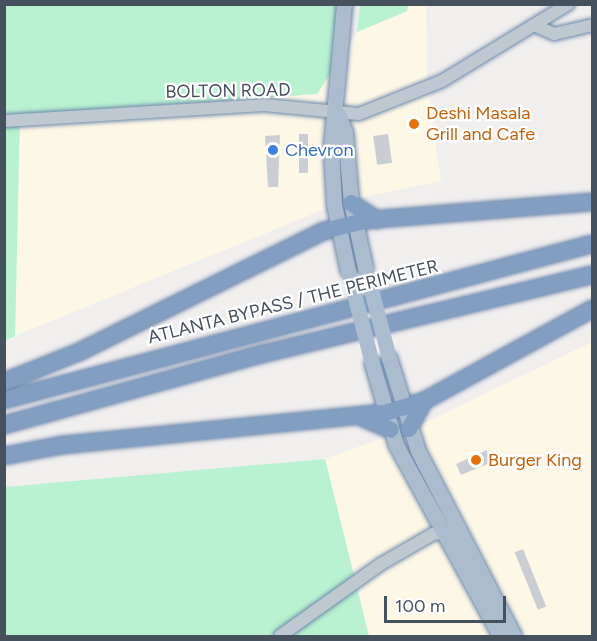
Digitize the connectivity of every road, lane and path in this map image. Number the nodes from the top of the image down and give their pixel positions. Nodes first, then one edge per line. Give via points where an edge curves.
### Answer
1 (344, 4) edge
2 (568, 4) edge
3 (592, 24) edge
4 (536, 26) junction
5 (338, 114) junction
6 (4, 121) edge
7 (592, 202) edge
8 (351, 203) junction
9 (377, 220) junction
10 (354, 223) junction
11 (338, 227) junction
12 (592, 244) edge
13 (592, 274) edge
14 (592, 309) edge
15 (4, 382) edge
16 (4, 400) edge
17 (424, 401) junction
18 (402, 409) junction
19 (385, 413) junction
20 (359, 417) junction
21 (4, 425) edge
22 (409, 429) junction
23 (391, 430) junction
24 (4, 456) edge
25 (461, 530) junction
26 (445, 531) junction
27 (280, 636) edge
28 (500, 636) edge
29 (514, 636) edge

1 - 5 main road
2 - 4 street, BOLTON ROAD
3 - 4 street via 554,34
4 - 5 street, BOLTON ROAD via 442,81 359,114
5 - 6 street, BOLTON ROAD via 264,105
5 - 8 main road via 345,132
5 - 11 main road via 331,148
7 - 9 highway
8 - 9 highway
8 - 10 main road
9 - 10 highway
10 - 11 highway
10 - 18 main road, bridge
11 - 15 highway via 304,239 79,352
11 - 19 main road, bridge
12 - 16 highway, ATLANTA BYPASS / THE PERIMETER
13 - 21 highway via 262,354
14 - 17 highway
17 - 18 highway
17 - 22 highway
18 - 19 highway
18 - 22 main road
19 - 20 highway
19 - 23 main road
20 - 23 highway
20 - 24 highway via 63,445
22 - 25 main road
23 - 26 main road
25 - 26 street
25 - 29 main road
26 - 27 street via 381,564
26 - 28 main road

